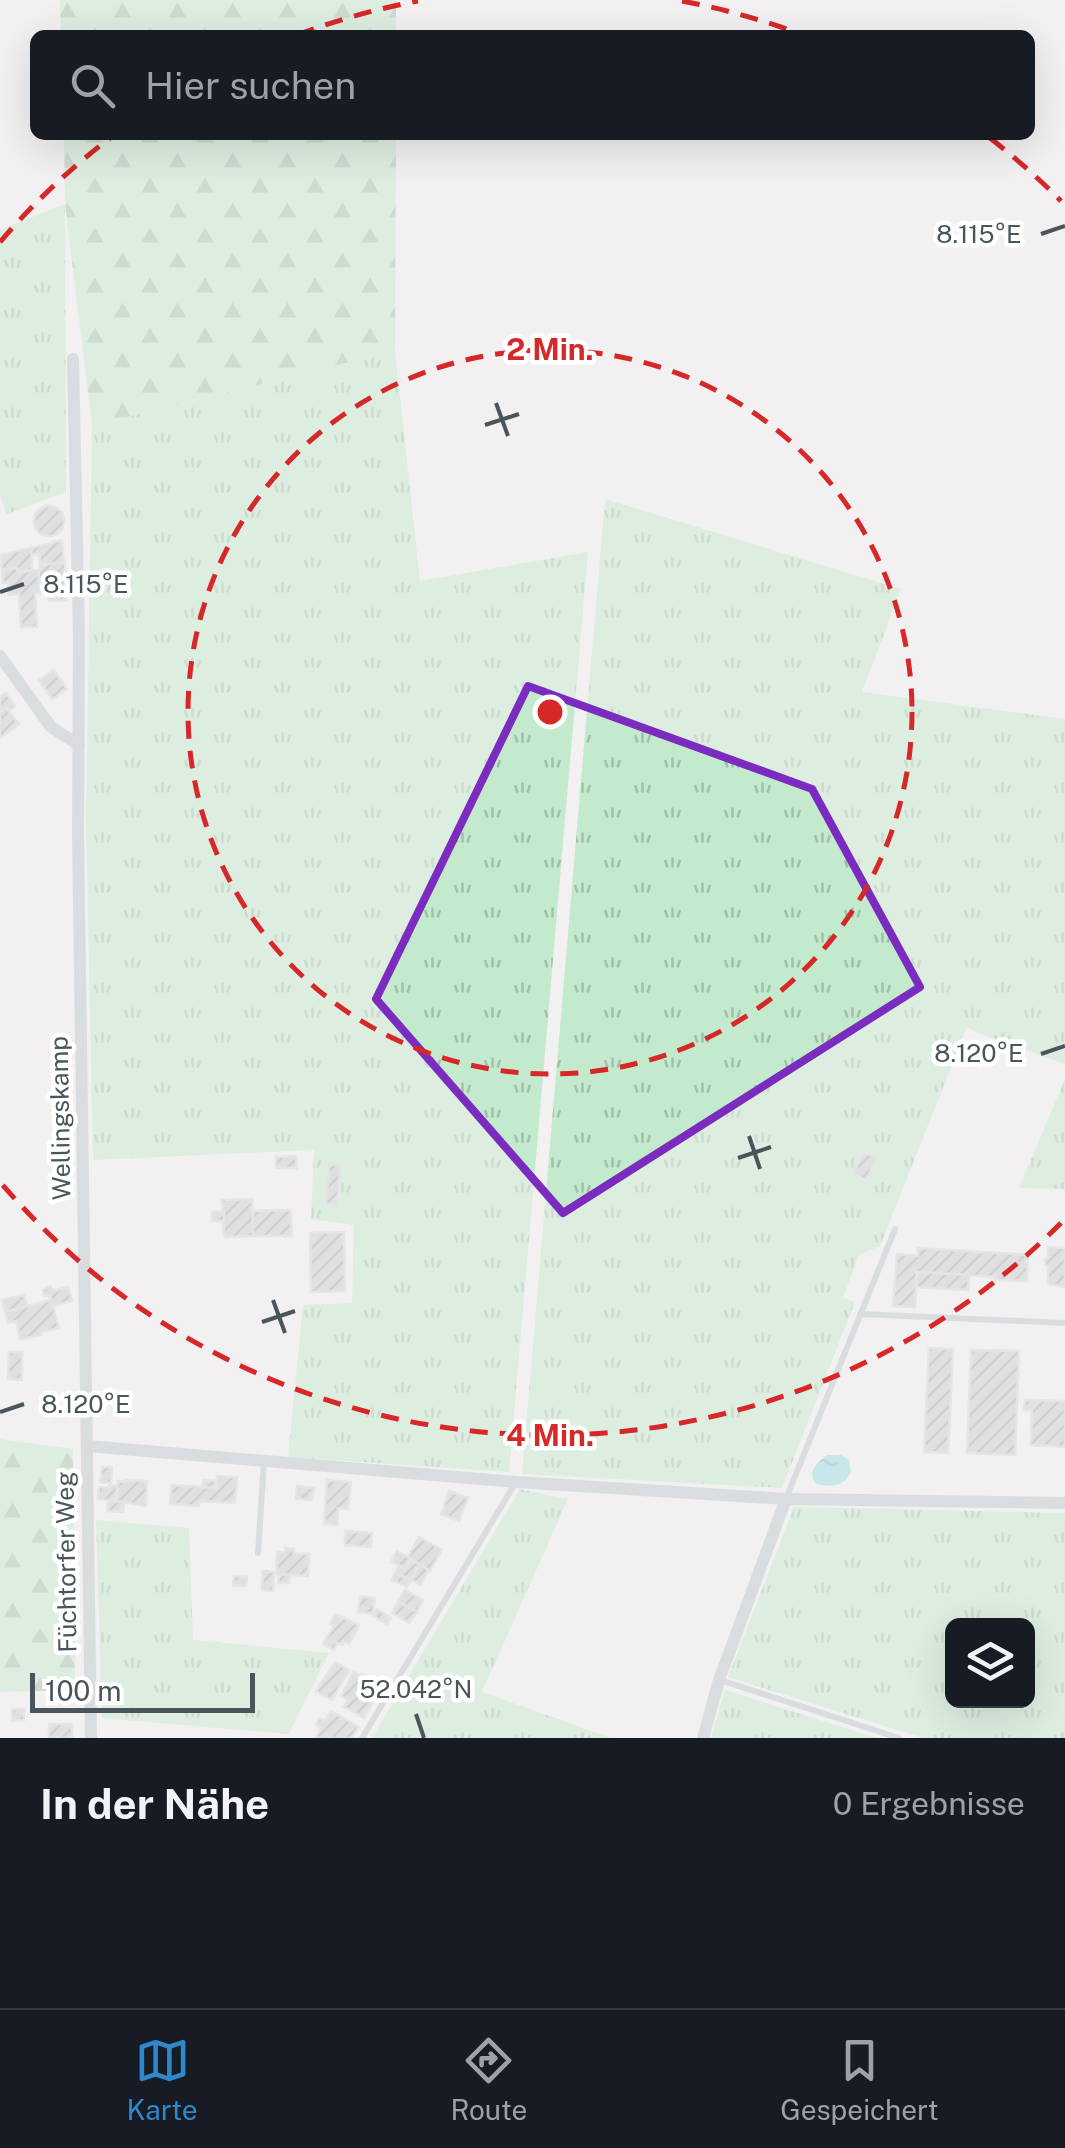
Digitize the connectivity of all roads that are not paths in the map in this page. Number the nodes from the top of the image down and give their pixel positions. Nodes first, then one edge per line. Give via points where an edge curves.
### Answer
1 (73, 359) dead end
2 (0, 656) edge
3 (79, 745) junction
4 (895, 1229) dead end
5 (860, 1314) junction
6 (1065, 1324) edge
7 (87, 1446) junction
8 (264, 1461) junction
9 (516, 1482) junction
10 (786, 1499) junction
11 (1065, 1503) edge
12 (258, 1552) dead end
13 (719, 1680) junction
14 (91, 1738) edge
15 (362, 1738) edge
16 (702, 1738) edge
17 (899, 1738) edge

1 - 3 street, Wellingskamp
2 - 3 street via 51,727
3 - 7 street, Wellingskamp
4 - 5 lane
5 - 6 lane
5 - 10 lane
7 - 8 street
7 - 14 street, Füchtorfer Weg
8 - 9 street
8 - 12 lane
9 - 10 street
9 - 15 lane
10 - 11 street
10 - 13 street
13 - 16 street
13 - 17 lane

